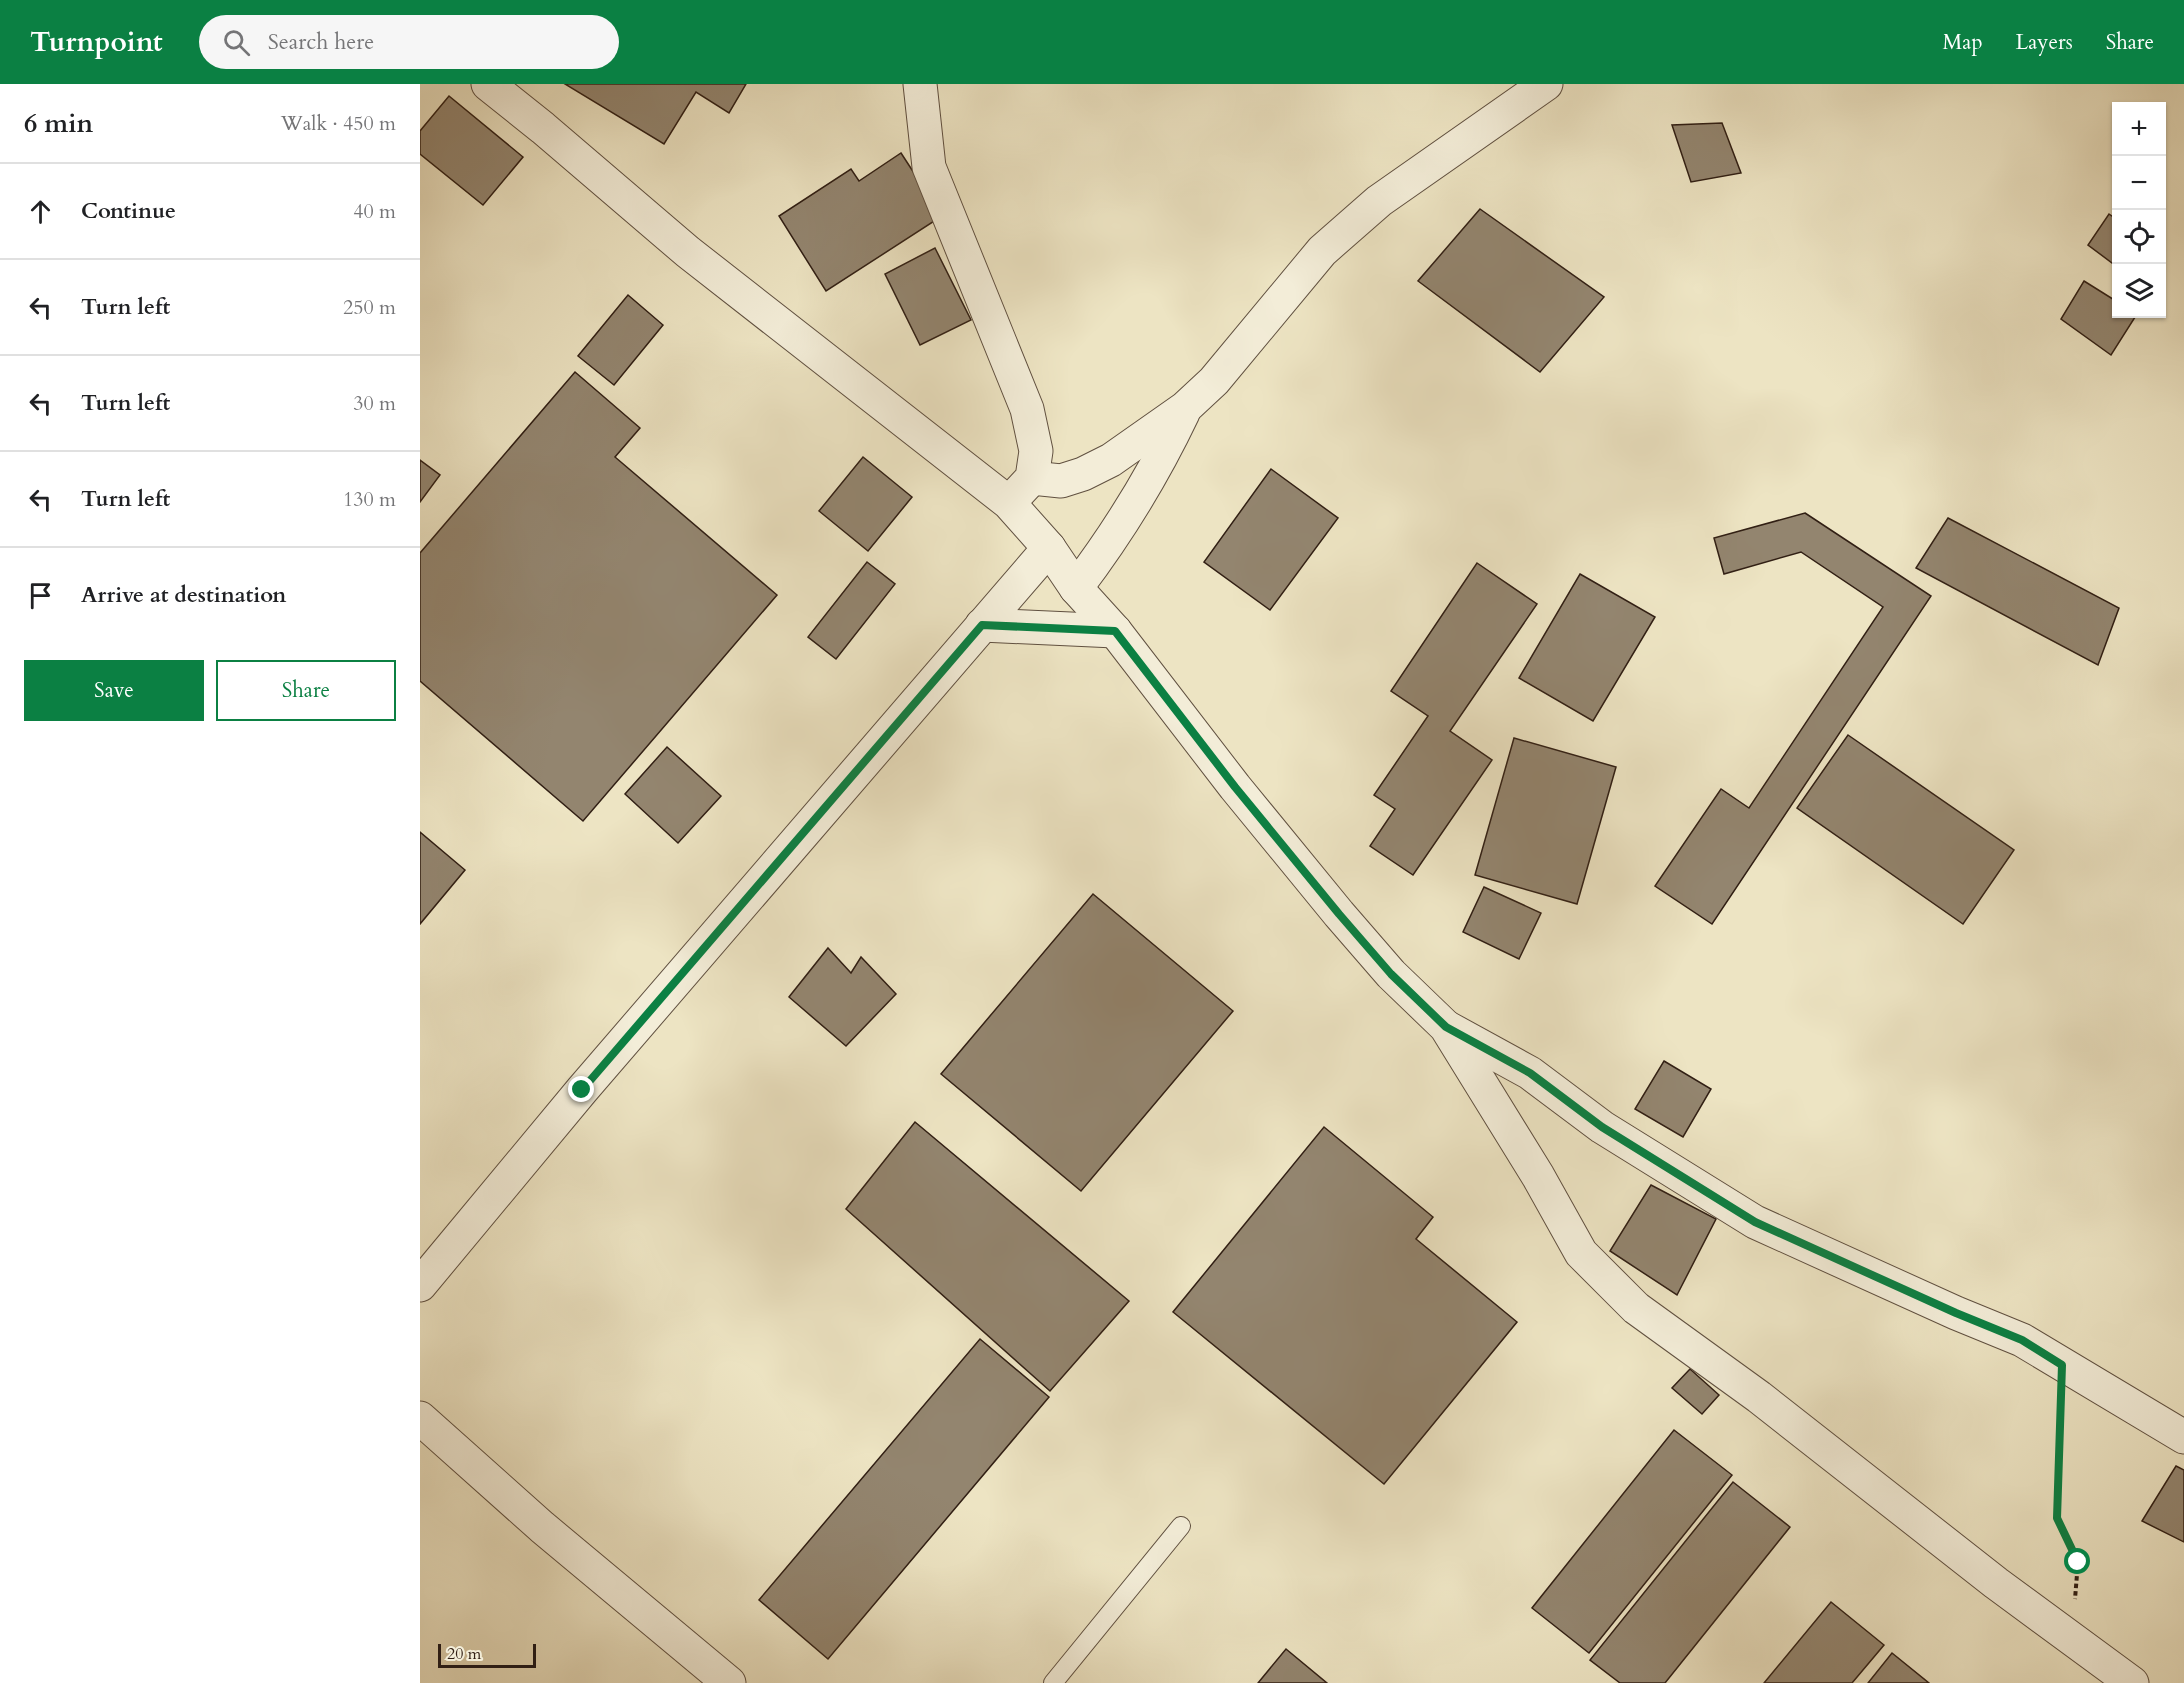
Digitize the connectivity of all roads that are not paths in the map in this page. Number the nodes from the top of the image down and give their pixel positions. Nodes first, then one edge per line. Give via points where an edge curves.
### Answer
1 (488, 84) edge
2 (920, 84) edge
3 (1546, 84) edge
4 (1185, 408) junction
5 (1032, 478) junction
6 (1009, 504) junction
7 (1048, 548) junction
8 (1076, 588) junction
9 (982, 625) junction
10 (1115, 631) junction
11 (1446, 1027) junction
12 (420, 1286) edge
13 (420, 1418) edge
14 (2184, 1437) edge
15 (1181, 1526) dead end
16 (729, 1683) edge
17 (1053, 1683) edge
18 (2132, 1683) edge

1 - 6 street via 688,252
2 - 5 street via 929,166 1027,409 1036,451
3 - 4 street via 1379,201 1322,251 1214,381
4 - 5 street via 1111,460 1083,474 1061,481
4 - 8 street via 1106,550
5 - 6 street
6 - 7 street
7 - 8 street
7 - 9 street
8 - 10 street
9 - 10 street
9 - 12 street via 590,1081
10 - 11 street via 1339,914 1391,974
11 - 14 street via 1530,1073 1602,1127 1755,1222 2022,1340
11 - 18 street via 1581,1254 1636,1308 1759,1397 1932,1534
13 - 16 street via 542,1527
15 - 17 lane

